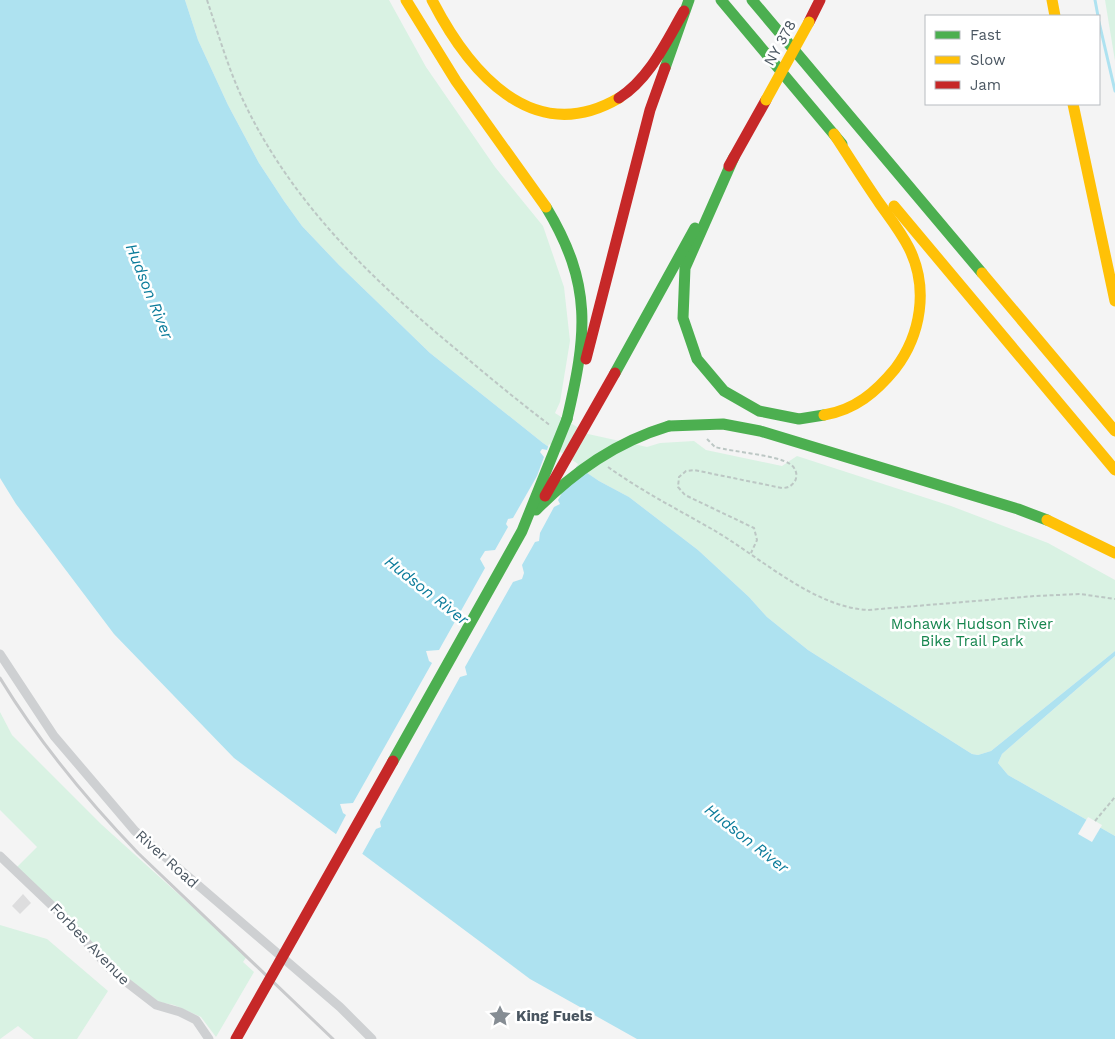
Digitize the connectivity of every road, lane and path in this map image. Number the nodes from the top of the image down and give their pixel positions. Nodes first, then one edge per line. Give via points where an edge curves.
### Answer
1 (406, 0) edge
2 (432, 0) edge
3 (689, 0) edge
4 (721, 0) edge
5 (752, 0) edge
6 (820, 0) edge
7 (1052, 0) edge
8 (684, 12) junction
9 (1055, 15) edge
10 (1073, 105) edge
11 (834, 134) junction
12 (734, 157) junction
13 (1115, 301) edge
14 (580, 375) junction
15 (1115, 431) edge
16 (705, 434) dead end
17 (1115, 470) edge
18 (536, 510) junction
19 (522, 531) junction
20 (1115, 553) edge
21 (751, 554) dead end
22 (0, 654) edge
23 (1115, 797) edge
24 (1095, 821) dead end
25 (0, 856) edge
26 (367, 1037) edge
27 (209, 1039) edge
28 (236, 1039) edge

1 - 14 main road via 452,77 547,208 567,244 575,264 582,301
2 - 8 main road via 459,46 498,90 534,110 564,114 594,110 632,88 652,65
3 - 8 main road
4 - 11 main road
5 - 15 main road
6 - 12 main road, NY 378 / NY 378, bridge
7 - 9 main road
8 - 14 main road via 643,134
10 - 13 main road
11 - 12 main road via 909,248 921,293 917,327 910,346 890,379 862,402 829,416 786,418 747,406 710,378 688,338 681,305 685,268
11 - 17 main road
12 - 18 main road, NY 378, bridge via 562,469
14 - 19 main road, NY 378, bridge via 567,419
16 - 21 path via 708,443 715,447 785,461 795,469 794,483 782,488 694,470 679,477 678,487 685,495 754,528 758,538
18 - 19 main road, NY 378, bridge
18 - 20 main road, bridge via 600,454 634,436 669,426 723,424 760,431 1018,510 1065,527
19 - 28 main road, NY 378, bridge
22 - 26 street, River Road via 54,736 135,831 340,1008
23 - 24 path
25 - 27 street, Forbes Avenue via 64,916 112,971 156,1005 196,1020

